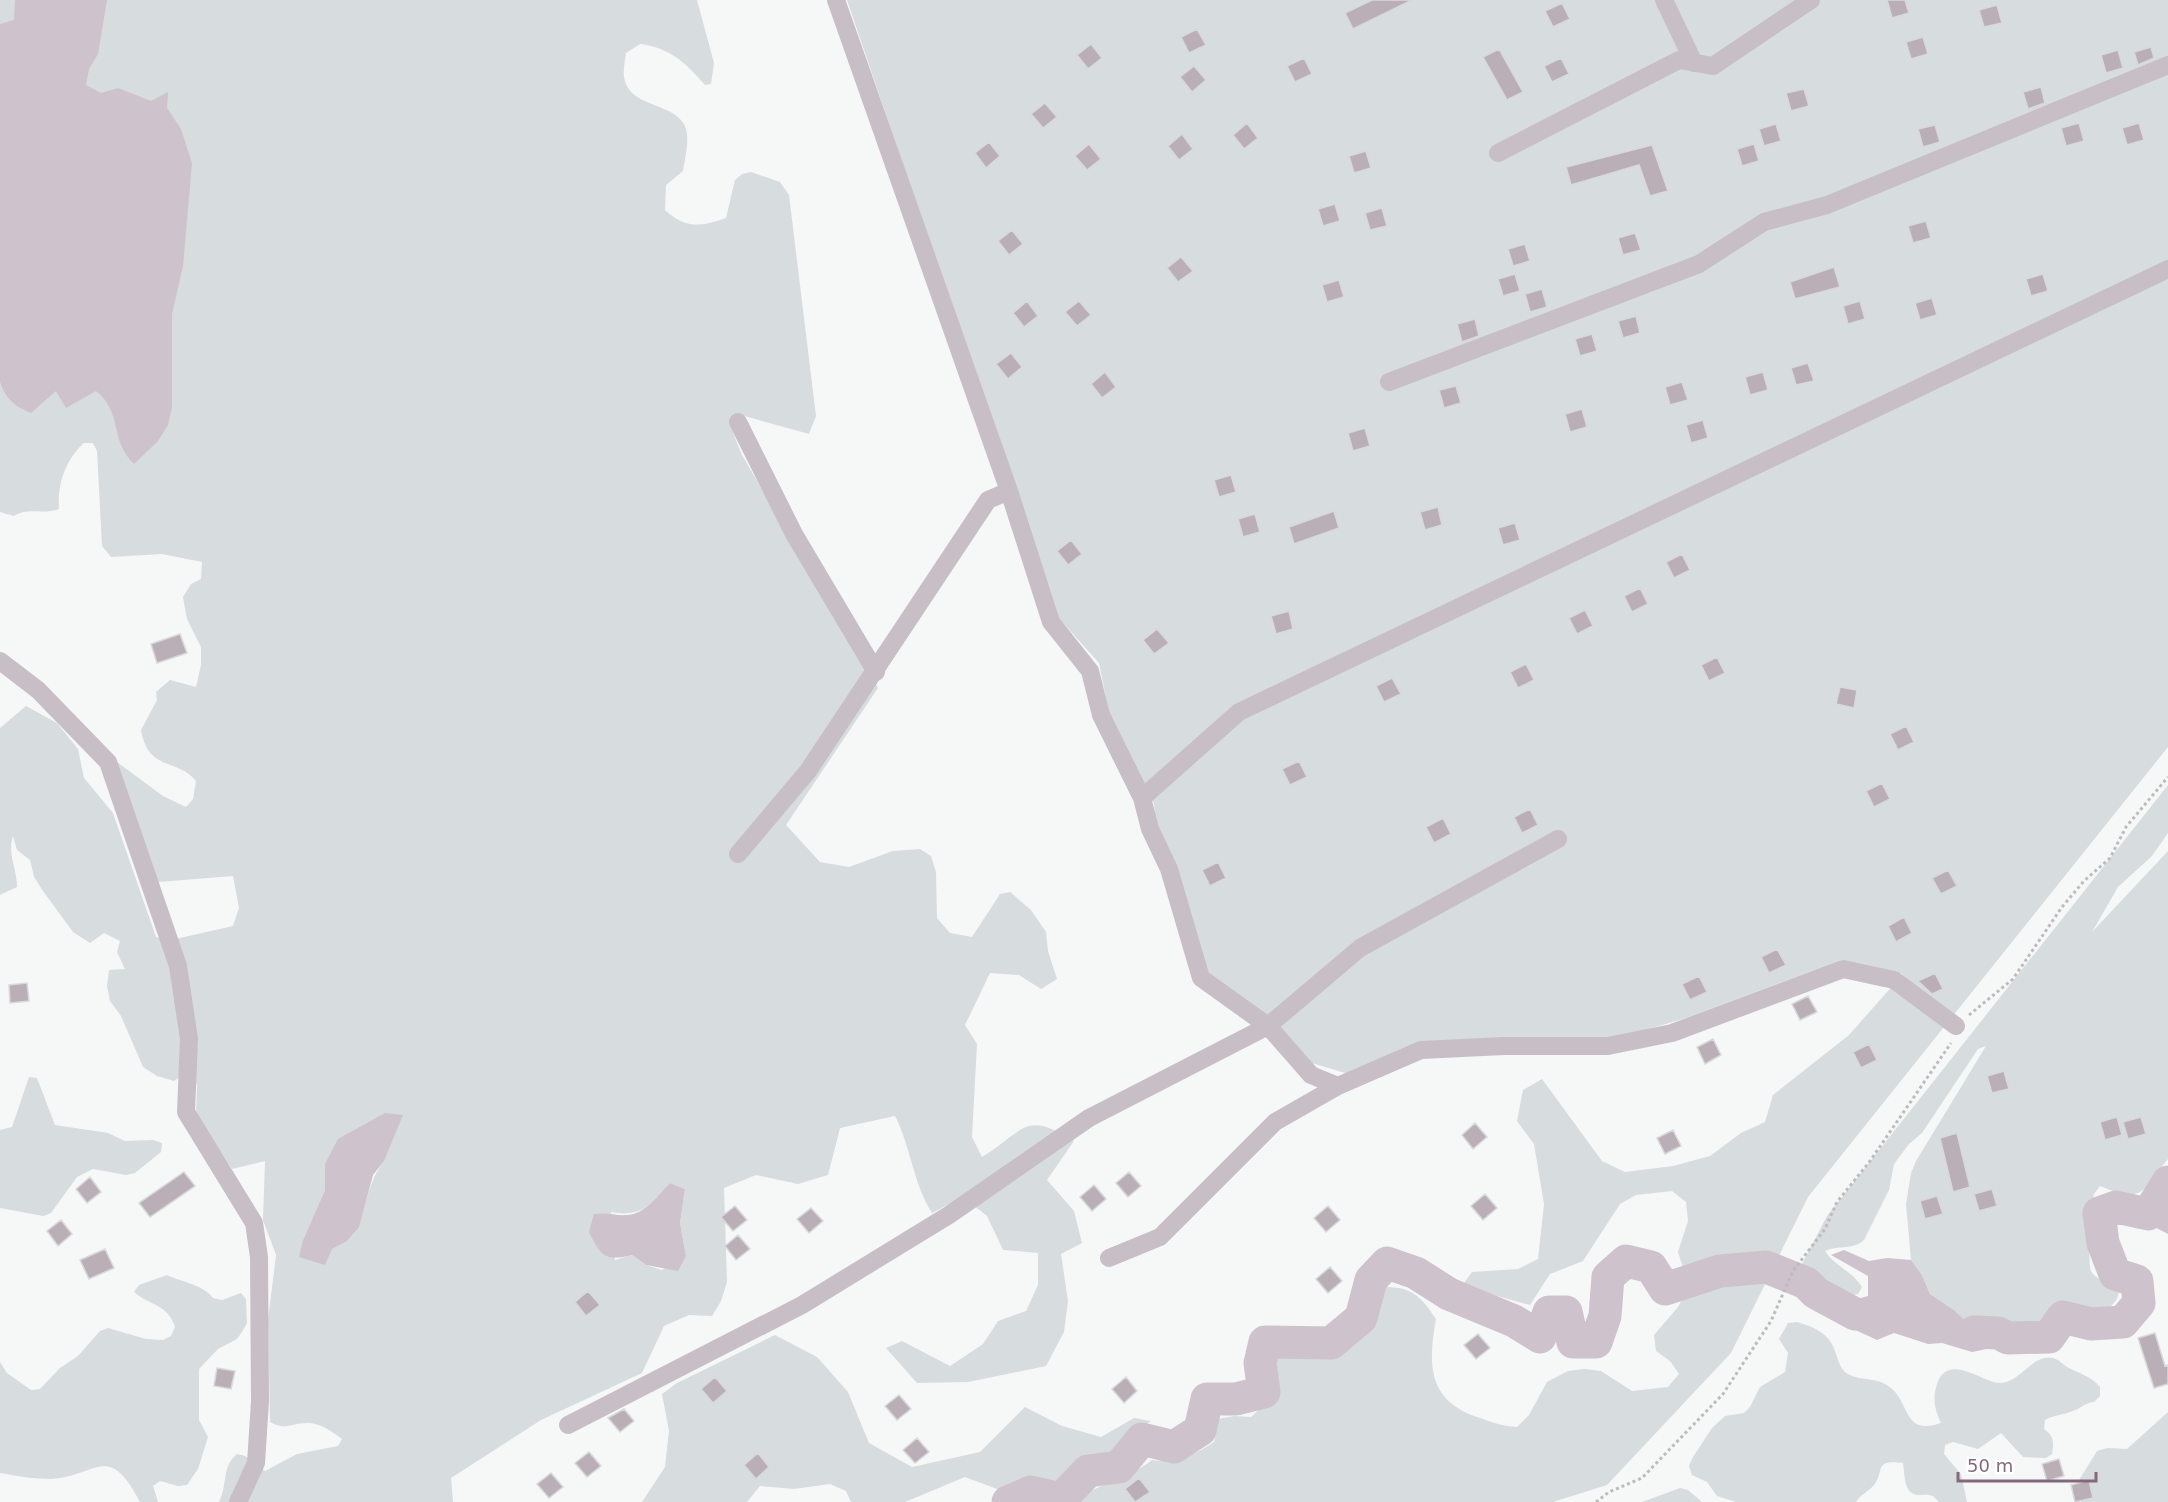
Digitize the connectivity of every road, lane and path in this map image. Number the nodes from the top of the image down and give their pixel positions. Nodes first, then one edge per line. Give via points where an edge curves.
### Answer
1 (836, 0) edge
2 (1664, 0) edge
3 (1811, 0) edge
4 (1694, 63) junction
5 (2168, 65) edge
6 (1498, 153) dead end
7 (2168, 268) edge
8 (1389, 382) dead end
9 (738, 422) dead end
10 (1009, 491) junction
11 (0, 661) edge
12 (876, 672) junction
13 (2168, 777) edge
14 (1142, 798) junction
15 (1558, 839) dead end
16 (738, 854) dead end
17 (1268, 1026) junction
18 (1959, 1028) junction
19 (1338, 1086) junction
20 (1109, 1258) dead end
21 (568, 1425) dead end
22 (238, 1502) edge
23 (1596, 1502) edge

1 - 10 lane
2 - 4 lane
3 - 4 lane via 1713,66
4 - 6 lane via 1679,60
5 - 8 lane via 1827,205 1764,222 1699,264
7 - 14 lane via 1239,712
9 - 12 lane via 794,534
10 - 12 lane via 988,500
10 - 14 lane via 1051,622 1090,670 1101,715
11 - 22 lane via 38,690 108,762 178,966 189,1040 186,1112 254,1223 259,1257 260,1401 256,1463
12 - 16 lane via 808,771
13 - 18 path via 2126,827 2110,858 2062,908 2013,979
14 - 17 lane via 1150,829 1169,869 1201,978
15 - 17 lane via 1360,948
17 - 19 lane via 1311,1075
17 - 21 lane via 1089,1118 949,1215 802,1305
18 - 19 lane via 1894,980 1843,969 1672,1033 1608,1046 1421,1050
18 - 23 path via 1870,1161 1837,1202 1826,1229 1793,1271 1771,1321 1723,1394 1642,1478
19 - 20 lane via 1275,1122 1160,1237

